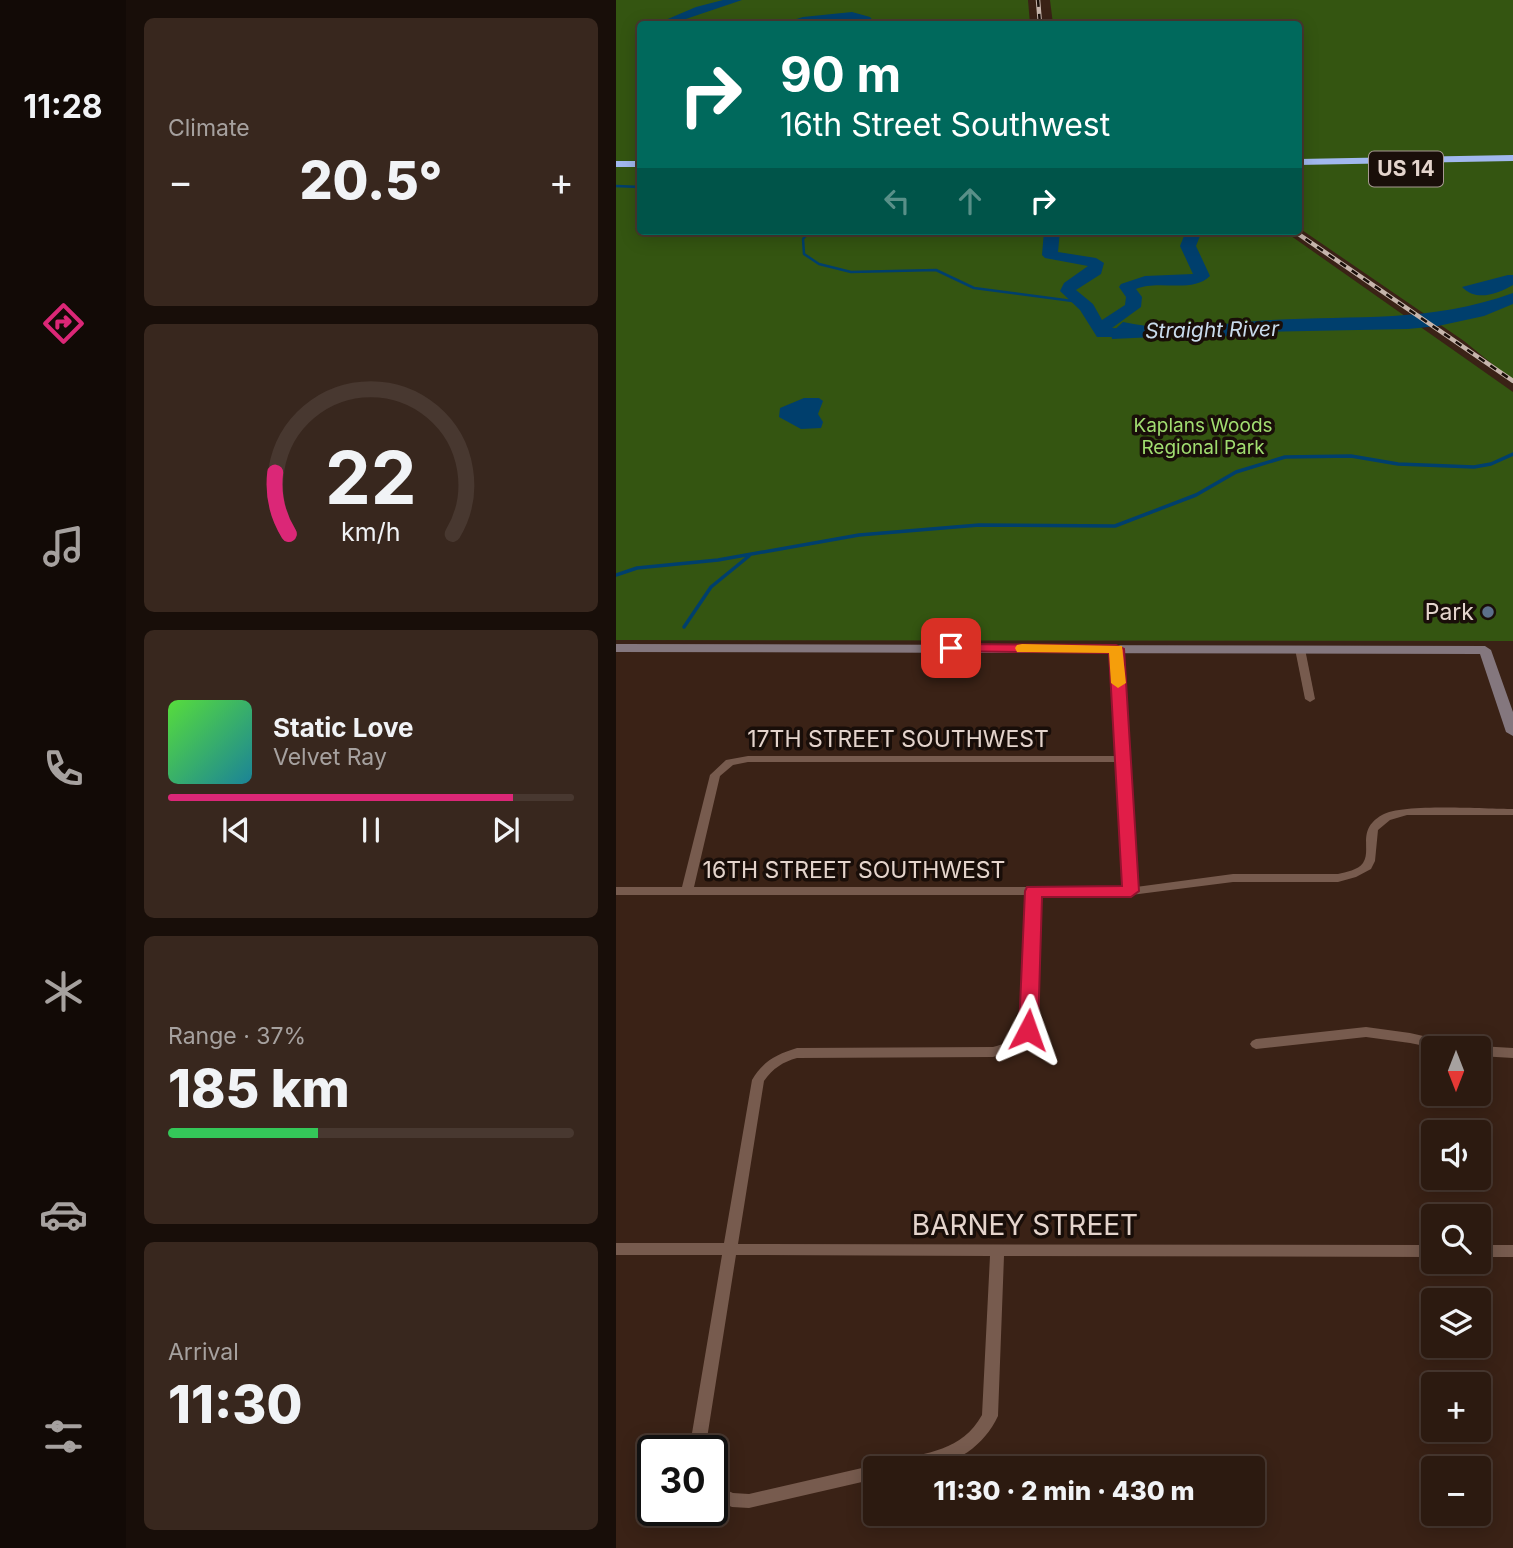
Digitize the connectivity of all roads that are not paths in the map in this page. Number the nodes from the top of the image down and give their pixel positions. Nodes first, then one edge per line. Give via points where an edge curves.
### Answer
1 (1513, 158) edge
2 (1302, 162) edge
3 (616, 164) edge
4 (637, 164) edge
5 (1513, 169) edge
6 (1302, 170) edge
7 (616, 172) edge
8 (637, 172) edge
9 (616, 648) edge
10 (1116, 649) junction
11 (1300, 649) junction
12 (1310, 699) dead end
13 (1513, 732) edge
14 (1123, 759) junction
15 (1513, 812) edge
16 (616, 891) edge
17 (687, 891) junction
18 (1033, 891) junction
19 (1131, 891) junction
20 (1421, 1040) edge
21 (1256, 1044) dead end
22 (1491, 1052) edge
23 (1513, 1053) edge
24 (616, 1249) edge
25 (730, 1249) junction
26 (997, 1250) junction
27 (1421, 1251) edge
28 (1491, 1251) edge
29 (1513, 1251) edge
30 (700, 1435) edge
31 (939, 1456) edge
32 (863, 1475) edge
33 (728, 1498) edge

1 - 2 highway, US 14
3 - 4 highway
5 - 6 highway, US 14
7 - 8 highway
9 - 10 street
10 - 11 street
10 - 14 street
11 - 12 street
11 - 13 street via 1485,650
14 - 17 street, 17TH STREET SOUTHWEST via 730,762 715,775
14 - 19 street
15 - 19 street, 16TH STREET SOUTHWEST via 1407,812 1386,817 1373,829 1368,864 1338,878 1233,878
16 - 17 street, 16TH STREET SOUTHWEST
17 - 18 street, 16TH STREET SOUTHWEST
18 - 19 street, 16TH STREET SOUTHWEST
18 - 25 street via 1030,1021 1015,1044 993,1052 797,1053 783,1056 764,1070 758,1080
20 - 21 street via 1366,1032
22 - 23 street
24 - 25 street, BARNEY STREET
25 - 26 street, BARNEY STREET
25 - 30 street
26 - 27 street, BARNEY STREET
26 - 31 street via 989,1416 984,1431 972,1444
28 - 29 street
32 - 33 street via 749,1501

